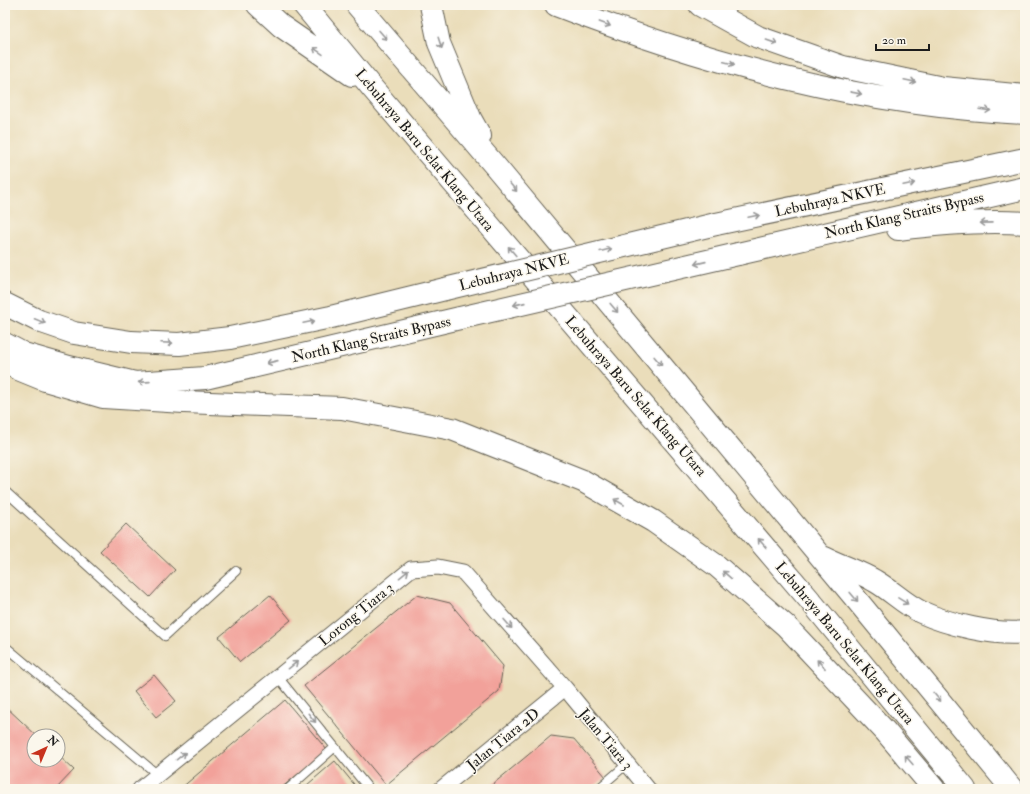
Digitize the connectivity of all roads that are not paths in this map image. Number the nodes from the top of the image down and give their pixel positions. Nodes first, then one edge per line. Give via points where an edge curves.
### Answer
1 (258, 5) edge
2 (304, 5) edge
3 (357, 5) edge
4 (431, 5) edge
5 (556, 5) edge
6 (700, 5) edge
7 (373, 89) junction
8 (1025, 96) edge
9 (1025, 113) edge
10 (1025, 159) edge
11 (496, 167) junction
12 (1025, 188) edge
13 (1025, 223) edge
14 (783, 242) junction
15 (5, 304) edge
16 (5, 344) edge
17 (5, 362) edge
18 (5, 491) edge
19 (820, 556) junction
20 (236, 571) dead end
21 (1025, 632) edge
22 (5, 646) edge
23 (278, 677) junction
24 (565, 688) junction
25 (335, 747) junction
26 (627, 764) junction
27 (150, 784) edge
28 (288, 789) edge
29 (369, 789) edge
30 (441, 789) edge
31 (598, 789) edge
32 (648, 789) edge
33 (934, 789) edge
34 (965, 789) edge
35 (1012, 789) edge

7 -> 1 highway via 281,26
2 - 7 highway, Lebuhraya Baru Selat Klang Utara
3 -> 11 highway
4 -> 11 highway via 439,43 471,120
5 -> 9 highway via 659,42 785,78 880,98
6 -> 8 highway via 758,38 843,67 943,88
34 -> 7 highway, Lebuhraya Baru Selat Klang Utara via 808,598
15 -> 10 highway, Lebuhraya NKVE, bridge via 38,321 74,333 131,342 179,344 230,338 331,317 716,224
11 -> 19 highway
12 - 14 highway, North Klang Straits Bypass
13 -> 14 highway via 915,227 821,240
14 -> 16 highway, North Klang Straits Bypass, bridge via 205,378 135,383 24,354
33 -> 17 highway via 885,732 780,621 717,566 653,521 583,481 452,429 342,408 103,397 45,380
18 - 20 lane via 165,636
19 -> 21 highway via 875,581 920,612 972,628 997,632
19 -> 35 highway
22 - 27 lane
23 -> 24 street, Lorong Tiara 3 via 411,569 438,567 463,572
23 -> 25 lane
27 -> 23 street, Lorong Tiara 3
24 - 26 street, Jalan Tiara 3
24 - 30 street, Jalan Tiara 2D
25 - 28 lane
25 - 29 lane
26 - 31 lane
26 - 32 street, Jalan Tiara 3

